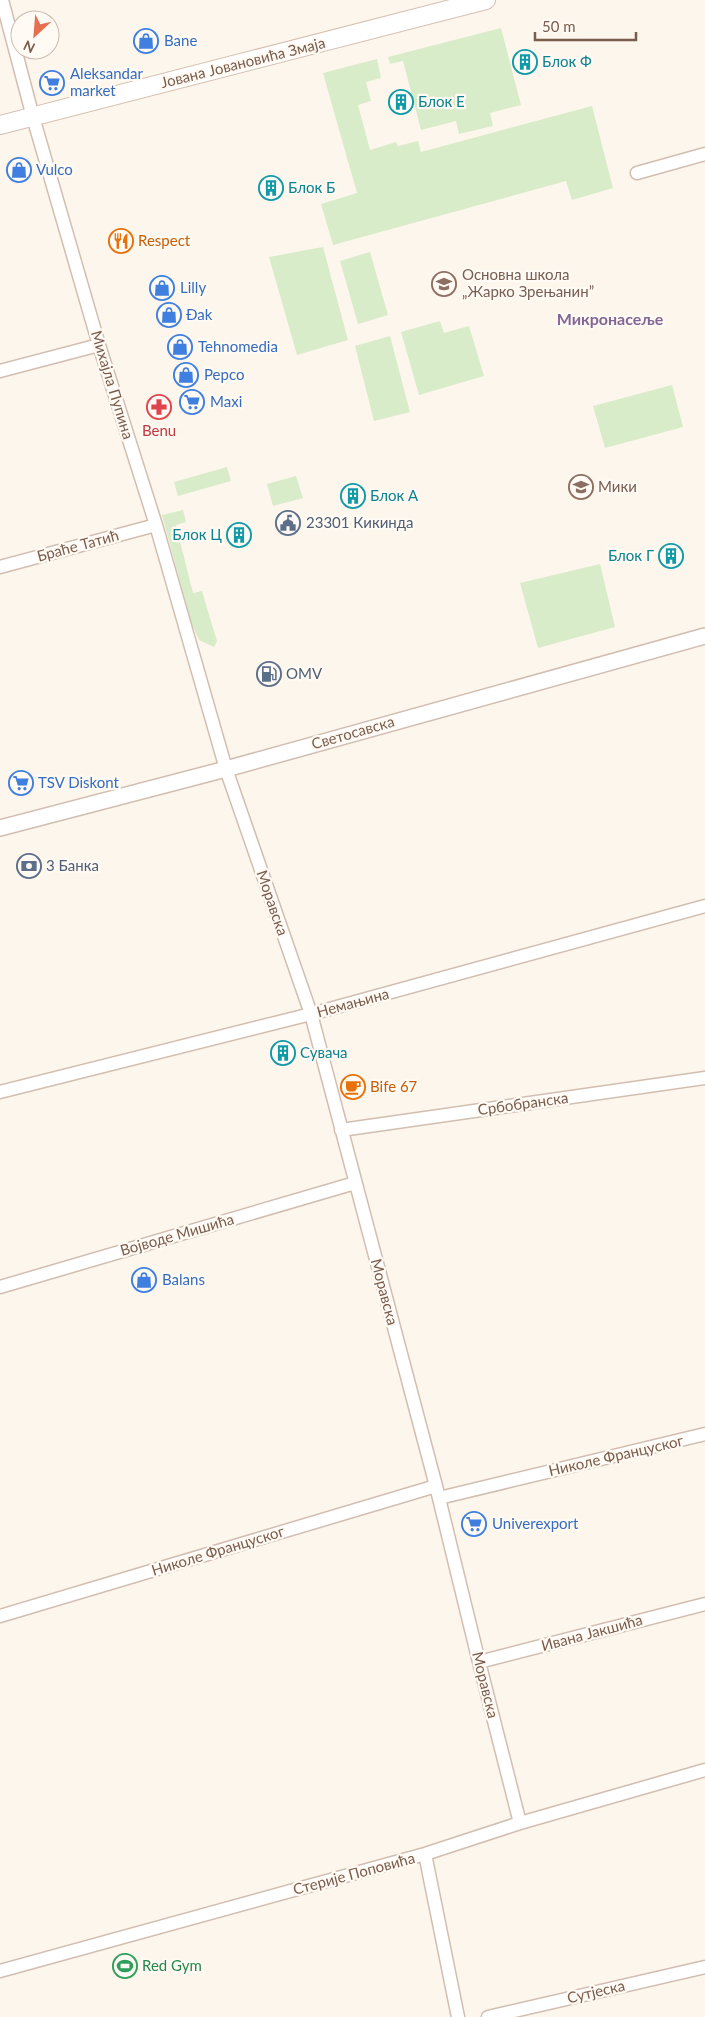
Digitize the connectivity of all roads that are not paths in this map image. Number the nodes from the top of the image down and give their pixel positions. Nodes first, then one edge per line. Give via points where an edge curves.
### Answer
1 (2, 0) edge
2 (486, 0) edge
3 (34, 117) junction
4 (0, 126) edge
5 (705, 154) edge
6 (637, 173) dead end
7 (99, 345) junction
8 (0, 371) edge
9 (156, 525) junction
10 (0, 568) edge
11 (705, 636) edge
12 (226, 769) junction
13 (0, 828) edge
14 (705, 906) edge
15 (311, 1014) junction
16 (705, 1078) edge
17 (0, 1092) edge
18 (341, 1130) junction
19 (355, 1183) junction
20 (0, 1287) edge
21 (705, 1434) edge
22 (438, 1492) junction
23 (705, 1604) edge
24 (0, 1616) edge
25 (479, 1662) junction
26 (705, 1770) edge
27 (520, 1823) junction
28 (425, 1854) junction
29 (705, 1967) edge
30 (0, 1971) edge
31 (458, 2017) edge
32 (488, 2017) edge

1 - 3 street, Михајла Пупина
2 - 3 main road, Јована Јовановића Змаја
3 - 4 main road, Јована Јовановића Змаја
3 - 7 street, Михајла Пупина
5 - 6 street
7 - 8 street
7 - 9 street, Михајла Пупина
9 - 10 street, Браће Татић
9 - 12 street, Михајла Пупина
11 - 12 street, Светосавска
12 - 13 street, Светосавска
12 - 15 street, Моравска
14 - 15 street, Немањина
15 - 17 street, Немањина
15 - 18 street, Моравска
16 - 18 street, Србобранска
18 - 19 street, Моравска
19 - 20 street, Војводе Мишића
19 - 22 street, Моравска
21 - 22 street, Николе Француског
22 - 24 street, Николе Француског
22 - 25 street, Моравска
23 - 25 street, Ивана Јакшића
25 - 27 street, Моравска
26 - 27 street, Стерије Поповића
27 - 28 street, Стерије Поповића
28 - 30 street, Стерије Поповића
28 - 31 street
29 - 32 street, Сутјеска

